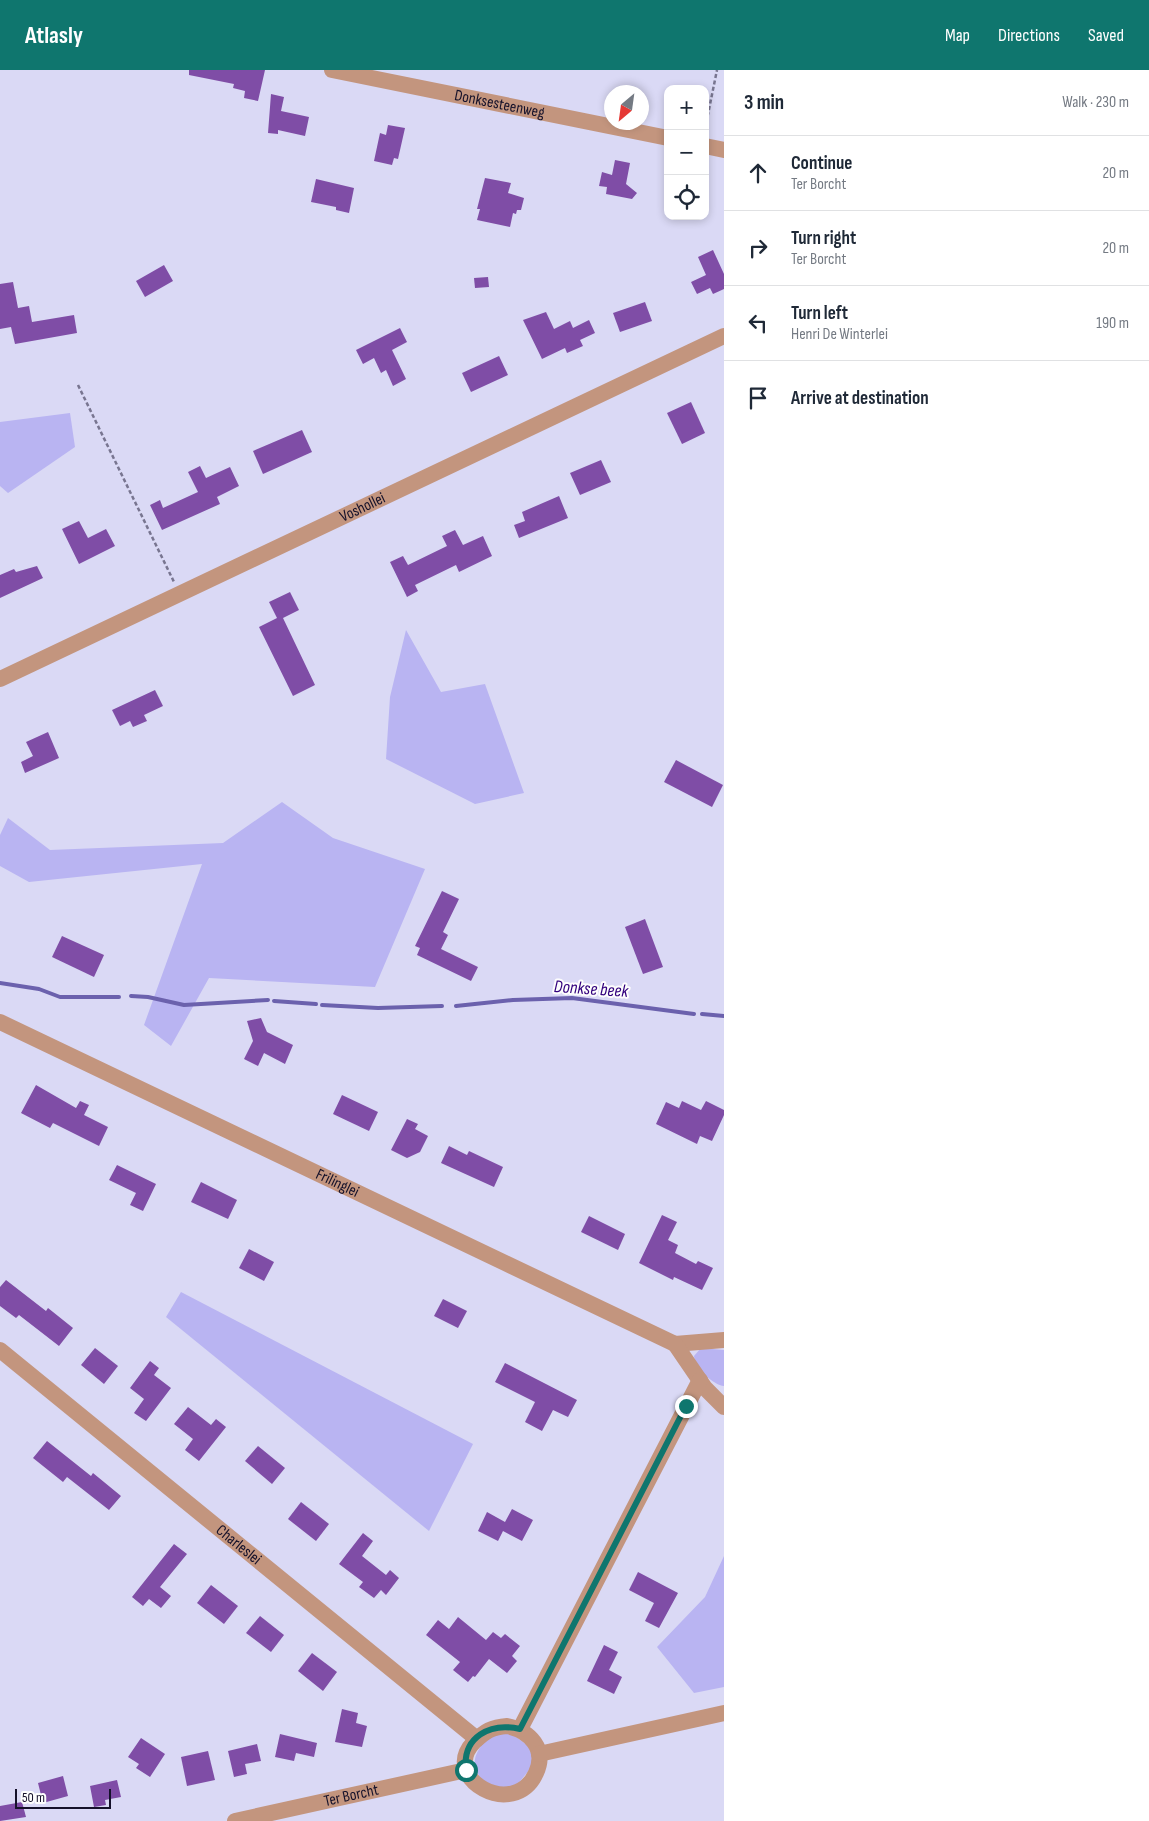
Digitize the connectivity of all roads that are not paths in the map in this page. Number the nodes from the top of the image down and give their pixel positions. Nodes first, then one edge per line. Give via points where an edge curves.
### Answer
1 (332, 70) edge
2 (664, 137) edge
3 (709, 147) edge
4 (724, 150) edge
5 (724, 336) edge
6 (0, 679) edge
7 (0, 1022) edge
8 (722, 1335) edge
9 (675, 1344) junction
10 (0, 1350) edge
11 (700, 1380) junction
12 (721, 1402) edge
13 (724, 1713) edge
14 (520, 1729) junction
15 (477, 1739) junction
16 (540, 1754) junction
17 (466, 1770) junction
18 (234, 1821) edge

1 - 2 street, Donksesteenweg
3 - 4 street
5 - 6 street, Voshollei
7 - 9 street, Frilinglei
8 - 9 street
9 - 11 street, Frilinglei
10 - 15 street, Charleslei
11 - 12 street, Frilinglei
11 - 14 street
13 - 16 street
14 - 15 street via 495,1727
14 - 16 street via 536,1744
15 - 17 street via 468,1753
16 - 17 street via 540,1764 530,1784 509,1796 498,1797 485,1792 470,1779
17 - 18 street, Ter Borcht

